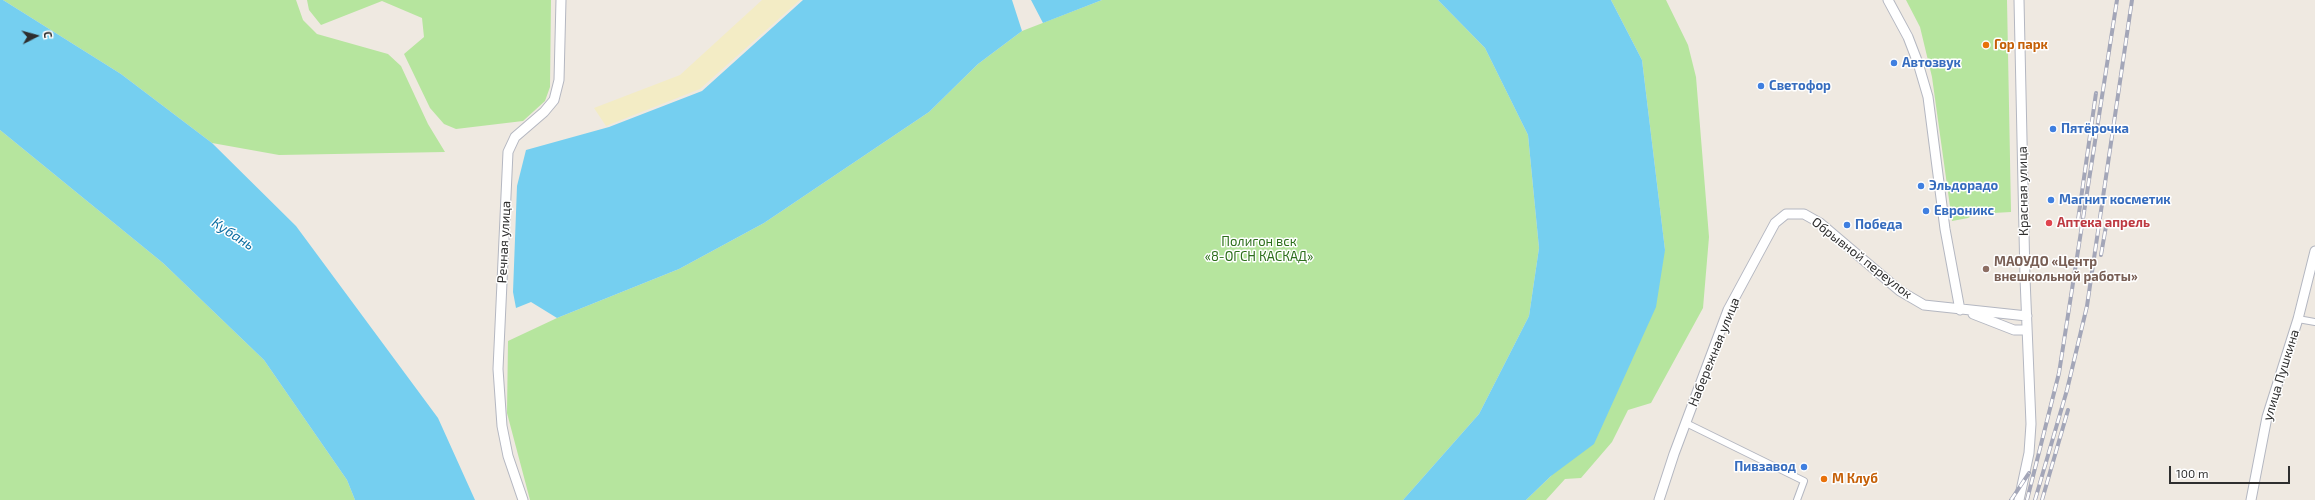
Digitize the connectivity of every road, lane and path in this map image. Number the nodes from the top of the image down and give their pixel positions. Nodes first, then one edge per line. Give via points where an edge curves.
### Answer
1 (560, 0) edge
2 (1888, 0) edge
3 (2019, 0) edge
4 (1786, 214) joint
5 (2315, 251) edge
6 (1960, 310) junction
7 (2027, 316) junction
8 (2298, 319) junction
9 (2315, 322) edge
10 (2027, 330) junction
11 (1686, 423) junction
12 (523, 500) edge
13 (1659, 500) edge
14 (1797, 500) edge
15 (2019, 500) edge
16 (2251, 500) edge

1 - 12 main road, Речная улица via 558,80 554,100 544,112 514,136 508,152 498,369 502,426 508,456
2 - 6 main road via 1908,37 1928,97 1945,229
3 - 7 main road, Красная улица
4 - 6 main road, Обрывной переулок via 1804,214 1820,222 1900,291 1924,305
4 - 11 main road, Набережная улица via 1775,223 1728,310
5 - 8 main road, улица Пушкина
6 - 7 main road, Обрывной переулок
6 - 10 main road, Обрывной переулок via 2014,330
7 - 10 main road, Красная улица
8 - 9 street
8 - 16 main road, улица Пушкина via 2267,417
10 - 15 main road, Красная улица via 2031,424 2029,453
11 - 13 main road, Набережная улица
11 - 14 street via 1804,481

